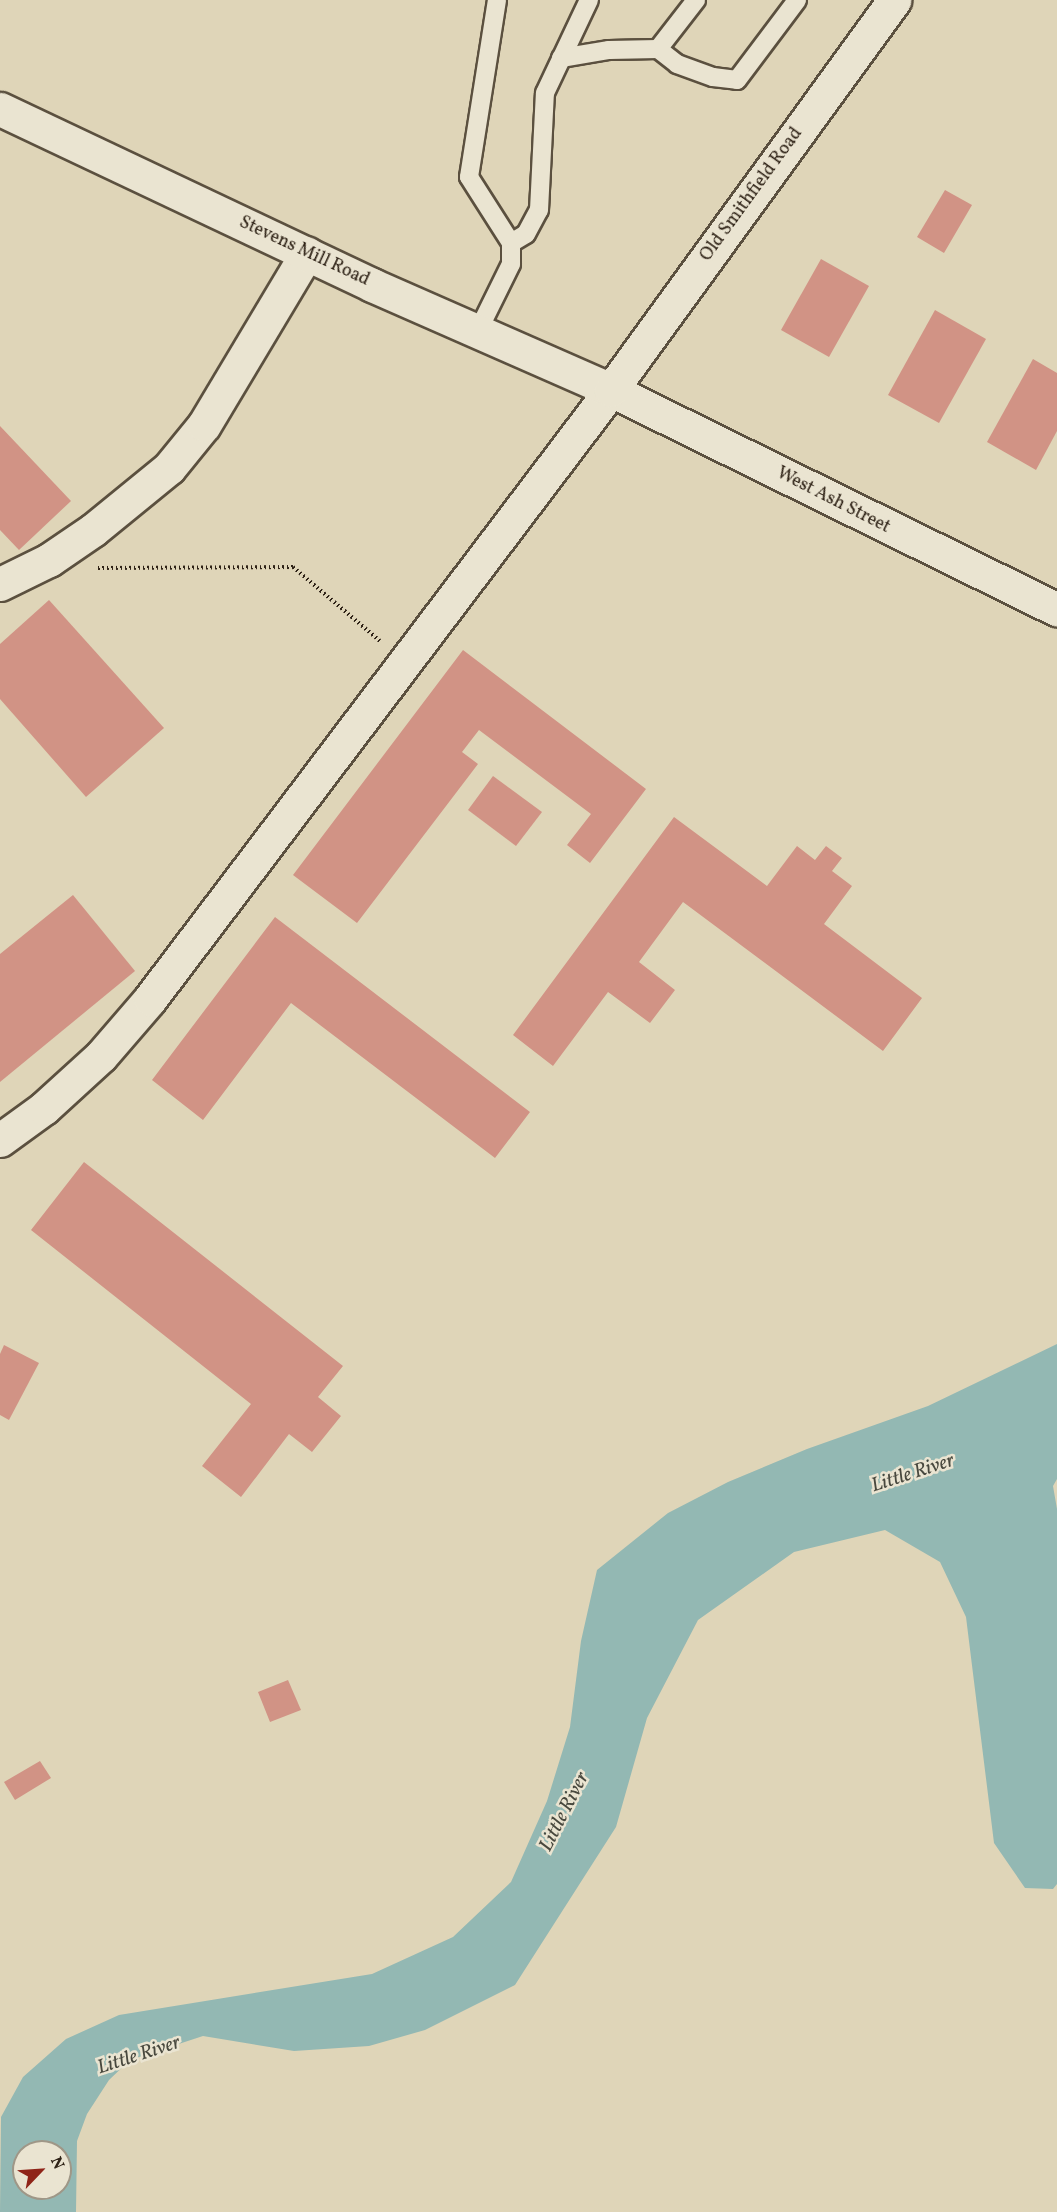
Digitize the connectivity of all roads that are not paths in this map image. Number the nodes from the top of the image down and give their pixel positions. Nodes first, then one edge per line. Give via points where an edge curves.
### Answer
1 (497, 0) edge
2 (589, 0) edge
3 (696, 0) edge
4 (797, 0) edge
5 (894, 0) edge
6 (658, 49) junction
7 (561, 58) junction
8 (0, 109) edge
9 (511, 243) junction
10 (307, 253) junction
11 (478, 331) junction
12 (611, 390) junction
13 (0, 584) edge
14 (1057, 609) edge
15 (0, 1140) edge

1 - 9 lane via 469,177
2 - 7 lane
3 - 6 lane
4 - 6 lane via 737,80 713,78 677,64
5 - 12 street, Old Smithfield Road
6 - 7 lane via 609,50
7 - 9 lane via 545,93 538,210 526,234
8 - 10 street, Stevens Mill Road
9 - 11 lane via 510,264
10 - 11 street, Stevens Mill Road
10 - 13 street via 204,425 169,468 93,530 49,560
11 - 12 street, Stevens Mill Road
12 - 14 street, West Ash Street
12 - 15 street, Old Smithfield Road via 150,999 100,1056 44,1108

